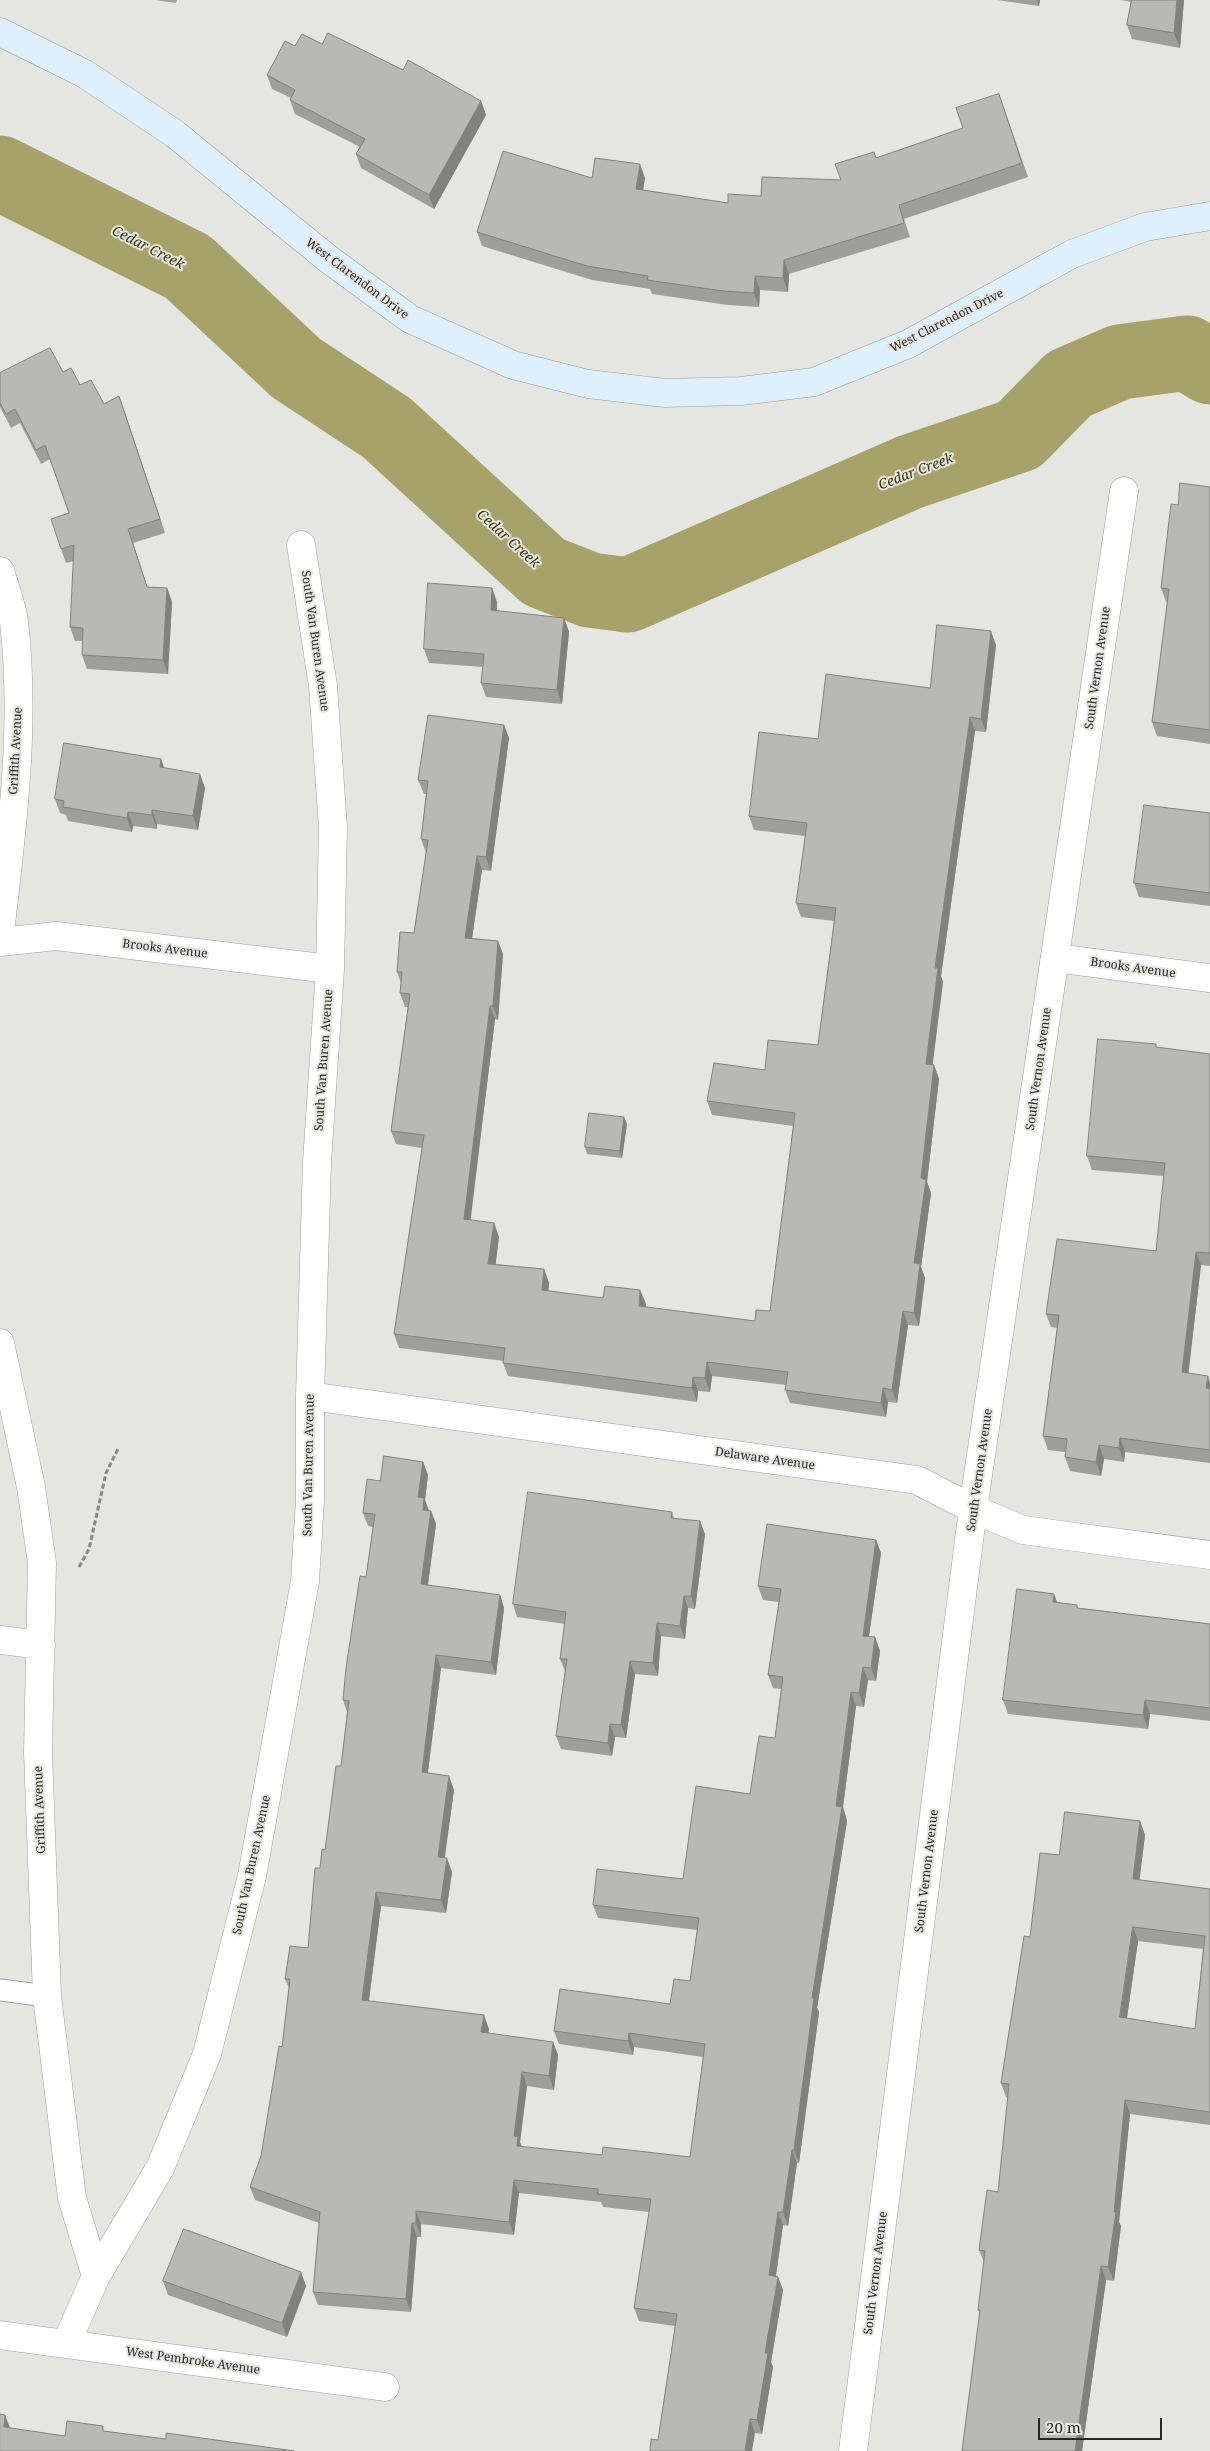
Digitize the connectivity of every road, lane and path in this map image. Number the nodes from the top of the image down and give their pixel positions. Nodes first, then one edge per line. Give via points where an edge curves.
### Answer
1 (0, 32) edge
2 (1210, 216) edge
3 (1124, 491) dead end
4 (301, 545) dead end
5 (0, 571) edge
6 (0, 932) edge
7 (0, 942) edge
8 (1055, 958) junction
9 (330, 969) junction
10 (1210, 978) edge
11 (0, 1343) edge
12 (310, 1396) junction
13 (119, 1447) dead end
14 (974, 1509) junction
15 (1210, 1555) edge
16 (76, 1572) dead end
17 (0, 1640) edge
18 (41, 1645) junction
19 (0, 1990) edge
20 (47, 1996) junction
21 (96, 2276) junction
22 (0, 2335) edge
23 (66, 2344) junction
24 (385, 2387) dead end
25 (853, 2451) edge

1 - 2 street, West Clarendon Drive via 85,74 175,134 327,258 410,319 513,365 588,384 665,393 741,391 814,382 908,344 1072,254 1146,227
3 - 8 street, South Vernon Avenue
4 - 9 street, South Van Buren Avenue via 323,686 333,818
5 - 6 street, Griffith Avenue via 14,621 19,707 12,837
7 - 9 street, Brooks Avenue via 56,936
8 - 10 street, Brooks Avenue
8 - 14 street, South Vernon Avenue
9 - 12 street, South Van Buren Avenue via 317,1162
11 - 18 street, Griffith Avenue via 32,1487 41,1554
12 - 14 street, Delaware Avenue via 917,1480
12 - 21 street, South Van Buren Avenue via 310,1500 304,1582 252,1876 207,2054 160,2168
13 - 16 path via 106,1473 90,1549
14 - 15 street, Delaware Avenue via 1023,1530
14 - 25 street, South Vernon Avenue
17 - 18 street
18 - 20 street, Griffith Avenue via 38,1752
19 - 20 lane
20 - 21 street, Griffith Avenue via 72,2198
21 - 23 street, South Van Buren Avenue
22 - 23 street, West Pembroke Avenue
23 - 24 street, West Pembroke Avenue

